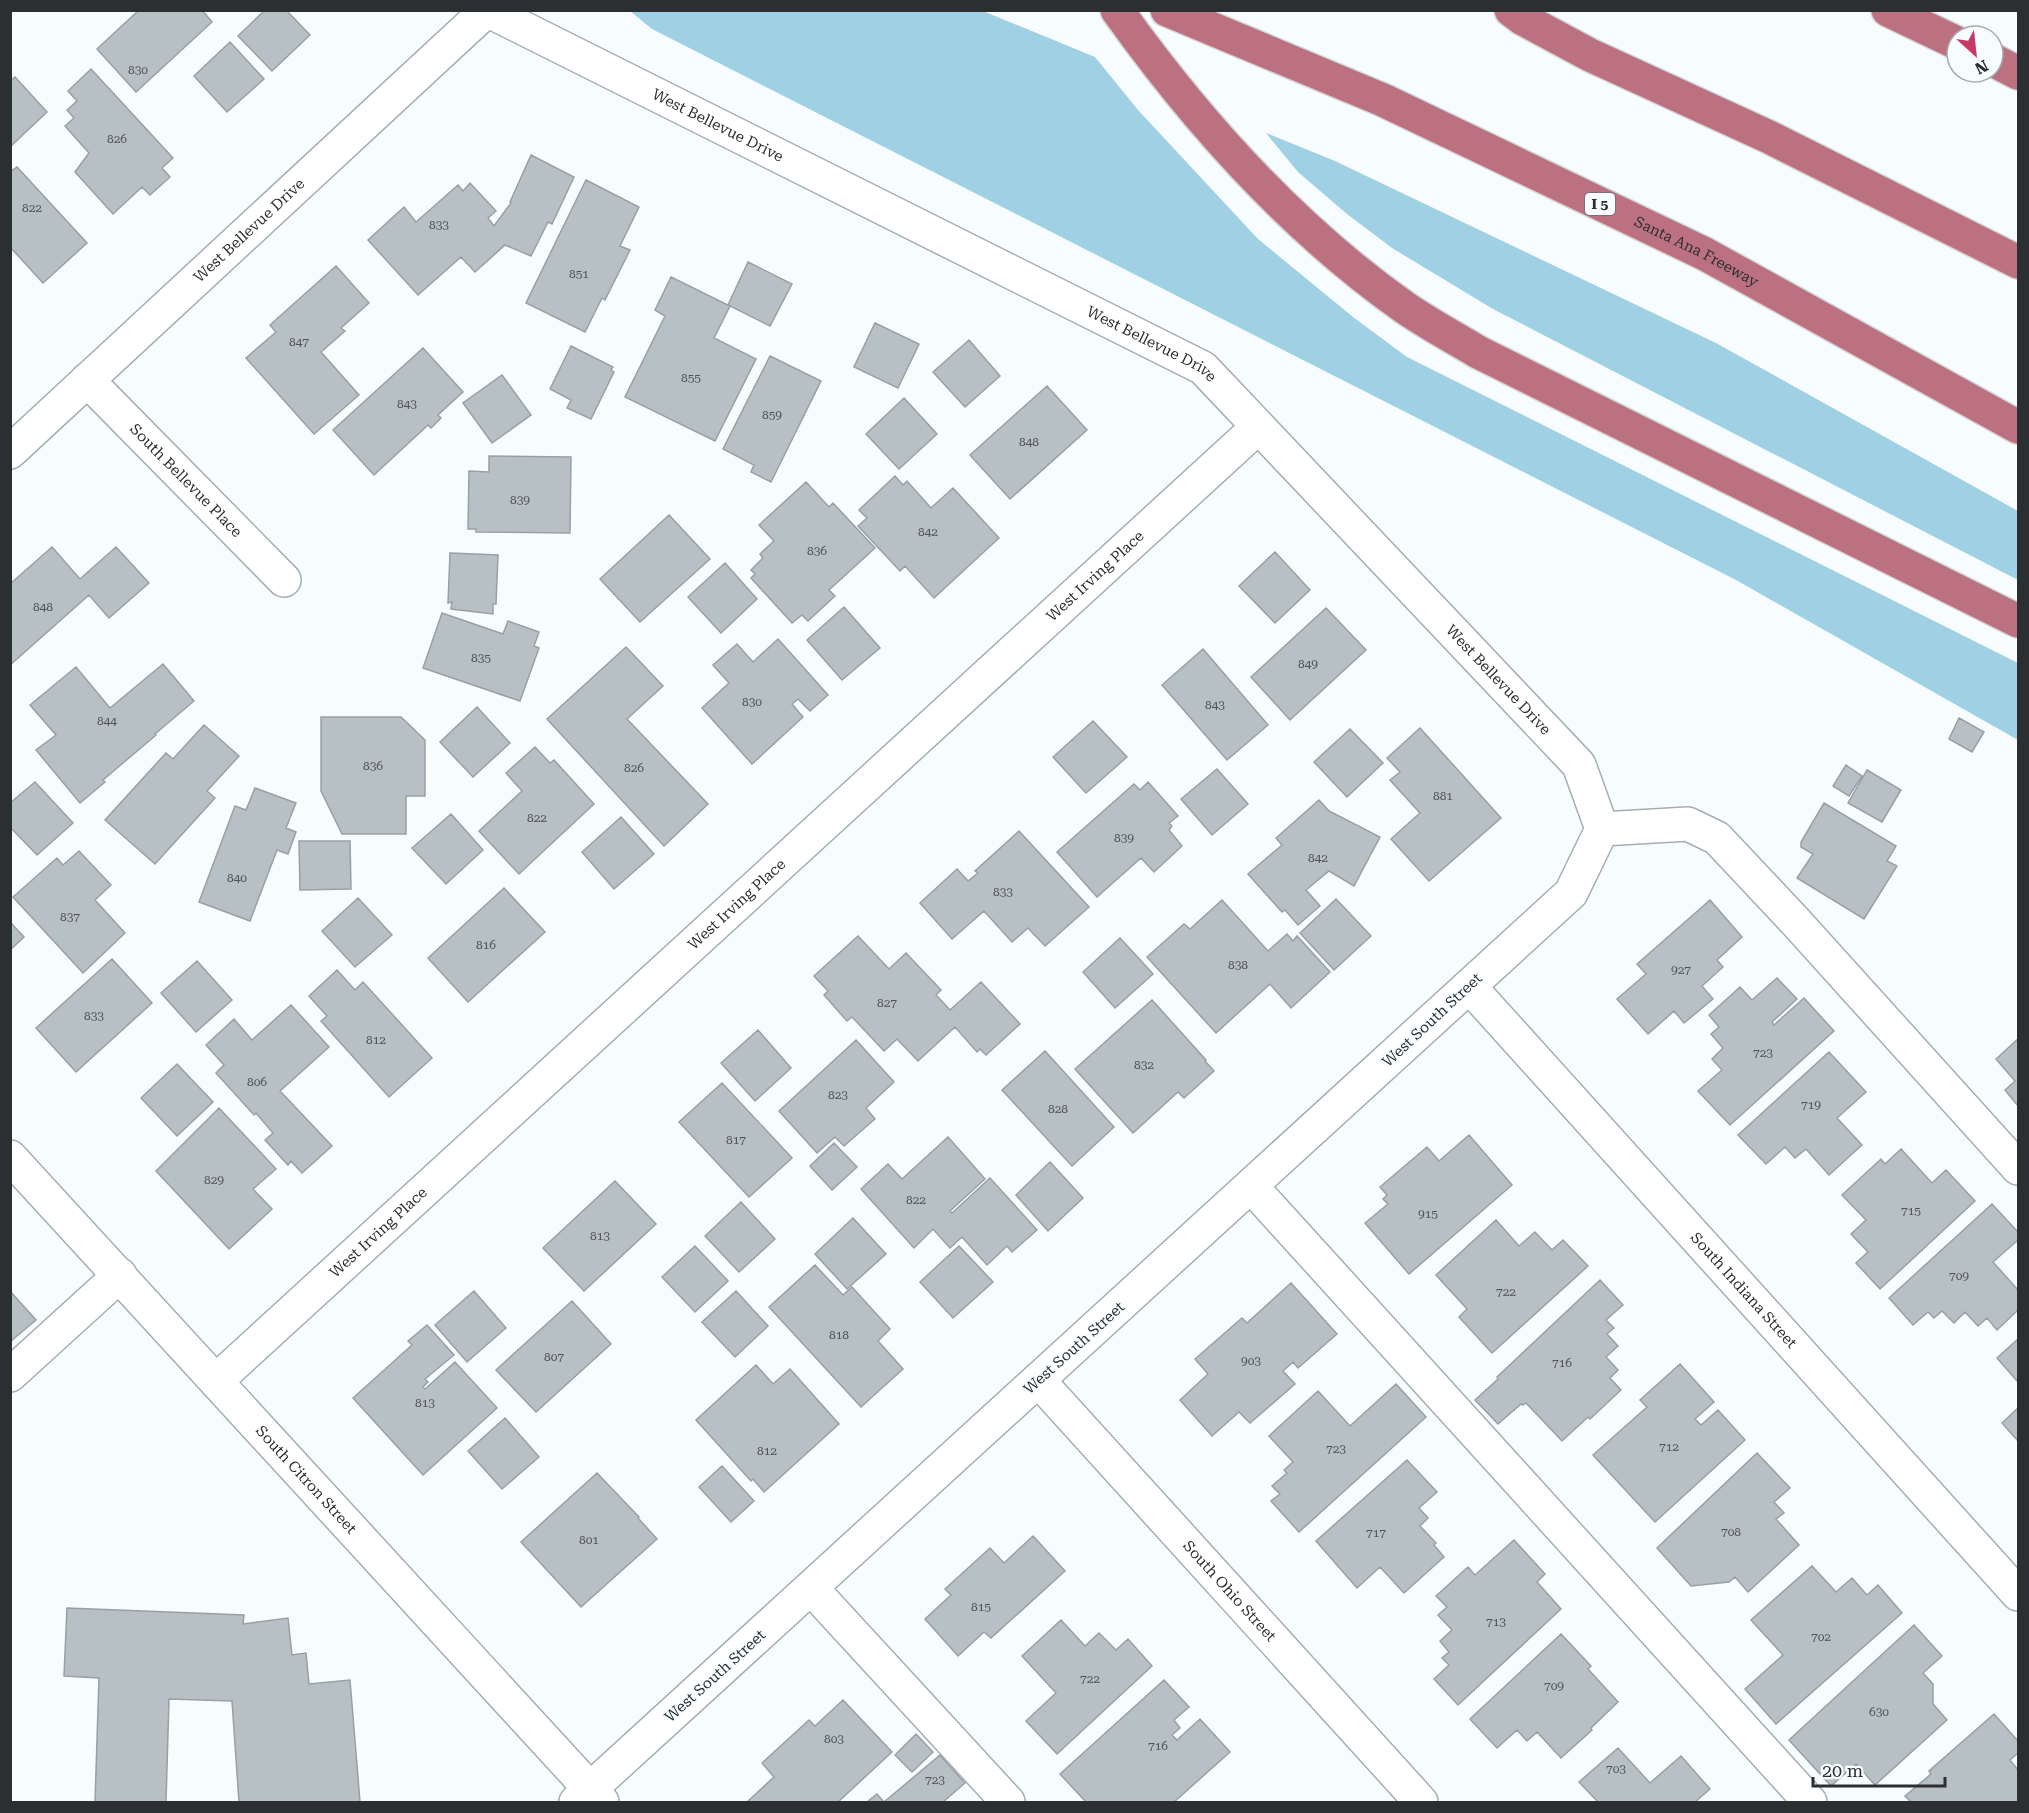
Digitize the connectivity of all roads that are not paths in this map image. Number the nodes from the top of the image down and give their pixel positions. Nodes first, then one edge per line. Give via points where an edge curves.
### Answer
1 (487, 10) edge
2 (1117, 10) edge
3 (1167, 10) edge
4 (1511, 10) edge
5 (1888, 10) edge
6 (1945, 37) edge
7 (2005, 66) edge
8 (2019, 73) edge
9 (2019, 262) edge
10 (87, 380) junction
11 (1258, 427) junction
12 (2019, 427) edge
13 (10, 452) edge
14 (284, 580) dead end
15 (2019, 621) edge
16 (1602, 829) junction
17 (1469, 986) junction
18 (10, 1157) edge
19 (2019, 1168) edge
20 (1251, 1186) junction
21 (120, 1275) junction
22 (10, 1375) edge
23 (1038, 1380) junction
24 (216, 1381) junction
25 (811, 1588) junction
26 (2019, 1594) edge
27 (589, 1798) edge
28 (1008, 1803) edge
29 (1421, 1803) edge
30 (1810, 1803) edge

1 - 10 street, West Bellevue Drive
1 - 11 street, West Bellevue Drive via 1203,368
2 - 15 highway via 1200,118 1270,194 1334,252 1404,307 1478,352
3 - 12 highway, Santa Ana Freeway / I 5 via 1383,100 1705,254
4 - 9 highway via 1590,55 1769,137
5 - 6 highway
7 - 8 highway
10 - 13 street, West Bellevue Drive
10 - 14 street, South Bellevue Place
11 - 16 street, West Bellevue Drive via 1579,765
11 - 24 street, West Irving Place
16 - 17 street, West South Street via 1571,893
16 - 19 street via 1688,824 1717,838
17 - 20 street, West South Street
17 - 26 street, South Indiana Street
18 - 21 street, South Citron Street
20 - 23 street, West South Street
20 - 30 street
21 - 22 street
21 - 24 street, South Citron Street
23 - 25 street, West South Street
23 - 29 street, South Ohio Street
24 - 27 street, South Citron Street
25 - 27 street, West South Street
25 - 28 street

